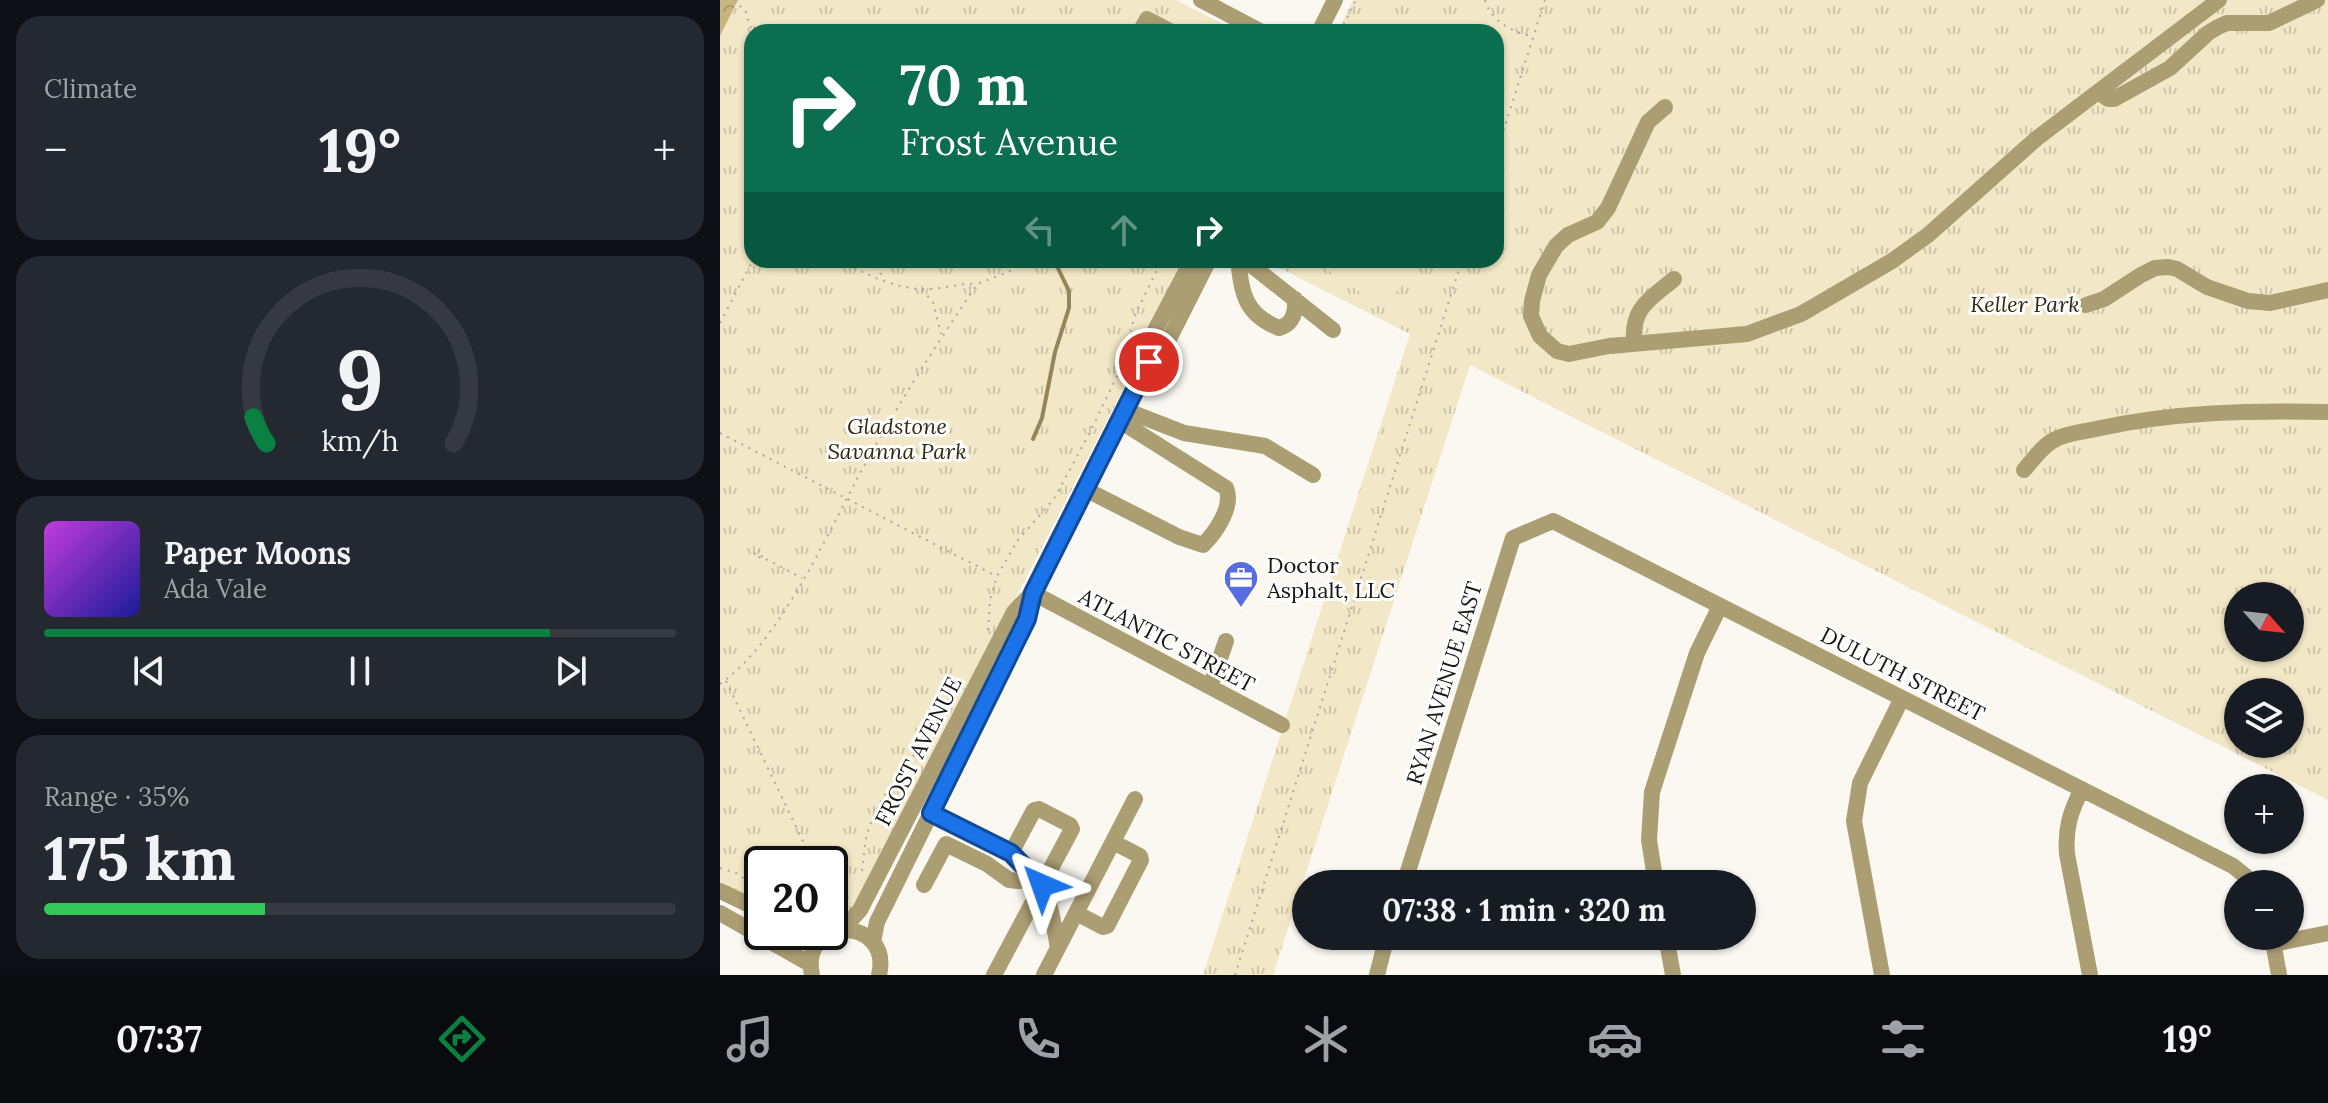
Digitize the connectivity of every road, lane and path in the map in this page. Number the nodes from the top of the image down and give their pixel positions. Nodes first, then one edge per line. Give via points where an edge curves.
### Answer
1 (734, 0) edge
2 (1201, 0) edge
3 (1335, 0) edge
4 (1356, 0) edge
5 (1485, 0) edge
6 (1545, 0) edge
7 (2219, 0) edge
8 (2317, 0) edge
9 (750, 24) edge
10 (1247, 24) edge
11 (1323, 24) edge
12 (1344, 24) edge
13 (1504, 24) edge
14 (1504, 24) edge
15 (1534, 36) junction
16 (2098, 92) junction
17 (1665, 107) dead end
18 (1504, 129) edge
19 (749, 268) edge
20 (858, 268) edge
21 (877, 268) edge
22 (1014, 268) edge
23 (1158, 268) edge
24 (1188, 268) edge
25 (1205, 268) edge
26 (1239, 268) edge
27 (1255, 268) edge
28 (1459, 268) edge
29 (1674, 279) dead end
30 (886, 281) junction
31 (977, 284) junction
32 (921, 289) junction
33 (2328, 290) edge
34 (1295, 299) junction
35 (2086, 305) dead end
36 (720, 323) edge
37 (1333, 330) dead end
38 (942, 337) junction
39 (1634, 344) junction
40 (1149, 362) junction
41 (2328, 412) edge
42 (1123, 415) junction
43 (720, 433) edge
44 (2024, 470) dead end
45 (1313, 475) dead end
46 (1085, 489) junction
47 (847, 498) junction
48 (1553, 521) joint
49 (762, 557) dead end
50 (997, 576) junction
51 (803, 578) junction
52 (1033, 593) junction
53 (1720, 606) junction
54 (988, 631) dead end
55 (1226, 641) dead end
56 (726, 680) junction
57 (720, 684) edge
58 (1210, 687) junction
59 (1902, 698) junction
60 (1282, 725) dead end
61 (938, 726) dead end
62 (2082, 789) junction
63 (1135, 799) dead end
64 (931, 813) junction
65 (1113, 842) junction
66 (805, 846) edge
67 (1011, 853) junction
68 (906, 863) junction
69 (720, 868) edge
70 (862, 870) dead end
71 (1408, 870) edge
72 (1654, 870) edge
73 (2238, 870) edge
74 (1031, 871) junction
75 (744, 879) edge
76 (1042, 885) junction
77 (720, 891) edge
78 (848, 897) edge
79 (853, 901) dead end
80 (744, 902) edge
81 (720, 913) edge
82 (1076, 913) junction
83 (848, 919) edge
84 (848, 930) edge
85 (2328, 933) edge
86 (2304, 936) edge
87 (873, 942) junction
88 (1058, 948) junction
89 (1383, 950) edge
90 (1669, 950) edge
91 (2274, 950) edge
92 (880, 967) edge
93 (811, 969) edge
94 (890, 975) edge
95 (994, 975) edge
96 (1044, 975) edge
97 (1235, 975) edge
98 (1377, 975) edge
99 (1673, 975) edge
100 (1882, 975) edge
101 (2090, 975) edge
102 (2279, 975) edge

1 - 9 path
2 - 10 street
3 - 11 street
4 - 12 path
5 - 14 path
6 - 15 path
7 - 16 street
8 - 16 street via 2269,23 2227,23 2157,77 2114,99
13 - 15 path
15 - 18 path
16 - 39 street via 1928,235 1801,314 1747,334
17 - 39 street via 1648,122 1608,208 1597,222 1556,246 1532,301 1535,327 1557,351 1569,354
19 - 36 path
20 - 30 path
21 - 30 path
22 - 31 path
23 - 50 path via 1089,434 1054,499 1018,540
24 - 40 street, FROST AVENUE via 1149,342
25 - 40 street, FROST AVENUE via 1164,349
26 - 34 street via 1246,303 1272,325 1287,326 1294,317
27 - 34 street
28 - 97 path
29 - 39 street via 1639,310
30 - 32 path
31 - 32 path
31 - 38 path
32 - 38 path via 933,302
33 - 35 street via 2270,303 2248,301 2168,267 2155,268
34 - 37 street
38 - 47 path
40 - 42 street, FROST AVENUE
41 - 44 street via 2201,415 2109,426 2058,437
42 - 45 street via 1184,433 1265,446
42 - 46 street, FROST AVENUE
42 - 46 street via 1226,488 1227,508 1203,545
43 - 47 path
46 - 52 street, FROST AVENUE
47 - 50 path
47 - 51 path
48 - 53 street, DULUTH STREET
48 - 71 street, RYAN AVENUE EAST via 1513,538
49 - 51 path
50 - 54 path
51 - 56 path via 766,636
52 - 58 street, ATLANTIC STREET
52 - 64 street, FROST AVENUE via 1027,619
52 - 83 street, FROST AVENUE via 1014,612 860,910
53 - 59 street, DULUTH STREET
53 - 72 street via 1688,679 1652,792 1649,840
55 - 58 street
56 - 57 path
56 - 66 path
58 - 60 street, ATLANTIC STREET
59 - 62 street, DULUTH STREET
59 - 100 street via 1865,770 1854,811 1855,841
61 - 70 path via 896,777 878,809
62 - 73 street, DULUTH STREET
62 - 101 street via 2065,835
63 - 65 street
64 - 67 street
64 - 68 street, FROST AVENUE
65 - 82 street
65 - 82 street via 1141,860 1107,926
67 - 74 street
67 - 76 street via 1034,810 1070,825
68 - 74 street via 927,880 946,844 1009,880 1019,881
68 - 87 street, FROST AVENUE via 877,922
69 - 75 path
74 - 76 street
76 - 88 street
76 - 95 street
77 - 80 street
78 - 79 path
81 - 93 street
82 - 88 street
84 - 87 street
85 - 86 street
87 - 92 street
88 - 96 street
89 - 98 street
90 - 99 street
91 - 102 street
92 - 94 street

